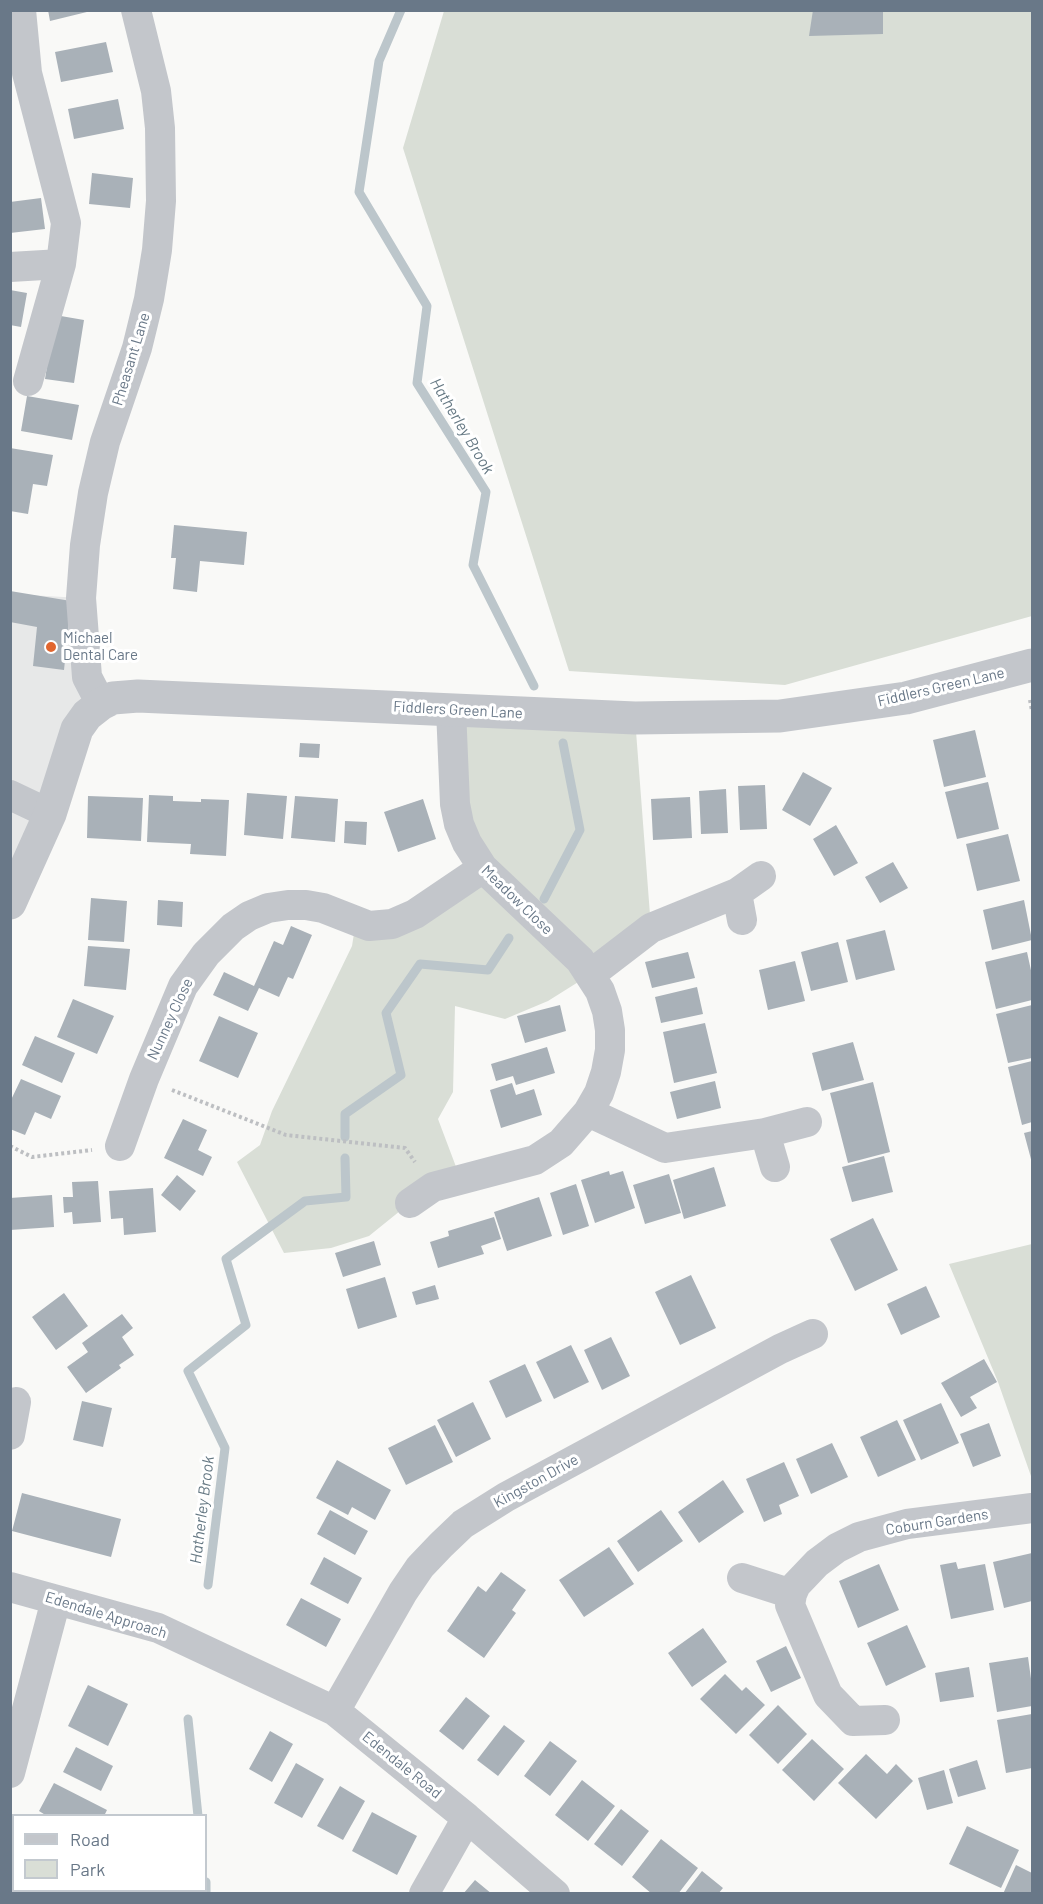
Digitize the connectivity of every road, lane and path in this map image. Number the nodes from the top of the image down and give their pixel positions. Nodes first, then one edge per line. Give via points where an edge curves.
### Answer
1 (21, 10) edge
2 (136, 10) edge
3 (19, 75) edge
4 (61, 264) junction
5 (10, 267) edge
6 (28, 381) dead end
7 (1032, 665) edge
8 (101, 704) junction
9 (451, 709) junction
10 (10, 795) edge
11 (50, 814) junction
12 (483, 868) junction
13 (761, 876) dead end
14 (10, 903) edge
15 (591, 974) junction
16 (144, 1079) junction
17 (588, 1112) junction
18 (807, 1122) dead end
19 (765, 1133) junction
20 (10, 1146) edge
21 (120, 1146) joint
22 (775, 1167) dead end
23 (421, 1195) joint
24 (813, 1334) dead end
25 (16, 1402) dead end
26 (10, 1435) edge
27 (1032, 1508) edge
28 (742, 1578) dead end
29 (10, 1587) edge
30 (792, 1594) junction
31 (56, 1600) junction
32 (232, 1664) joint
33 (334, 1711) junction
34 (885, 1720) dead end
35 (10, 1773) edge
36 (467, 1818) junction
37 (423, 1893) edge
38 (555, 1893) edge

1 - 3 street
2 - 8 street, Pheasant Lane via 156,91 162,201 149,299 105,442 85,545 81,598 87,677
3 - 4 street via 66,223
4 - 5 street
4 - 6 street
7 - 9 street, Fiddlers Green Lane via 906,698 780,716 635,718
8 - 9 street, Fiddlers Green Lane via 113,698 138,696
8 - 11 street, Fiddlers Green Lane via 87,714 77,729
9 - 12 street, Meadow Close via 459,824
10 - 11 street
11 - 14 street, Fiddlers Green Lane
12 - 15 street, Meadow Close via 574,953
12 - 16 street, Nunney Close via 416,914 392,924 369,926 306,905 268,908 249,916 233,927 195,968 173,1007
13 - 15 street via 739,907 651,928
15 - 17 street, Meadow Close via 607,1011 610,1050 599,1093
16 - 21 street, Nunney Close
16 - 23 path via 286,1135 405,1148
17 - 19 street via 665,1148
17 - 23 street, Meadow Close via 561,1143 535,1160
18 - 19 street
19 - 22 street
20 - 21 path via 32,1157
24 - 33 street, Kingston Drive via 506,1497 464,1524 420,1567
25 - 26 street
27 - 30 street, Coburn Gardens via 907,1524 859,1537 817,1563
28 - 30 street
29 - 31 street, Edendale Approach
30 - 34 street via 790,1605 828,1695 853,1721
31 - 32 street, Edendale Approach via 158,1628
31 - 35 street
32 - 33 street, Edendale Road
33 - 36 street, Edendale Road
36 - 37 street
36 - 38 street, Edendale Road

